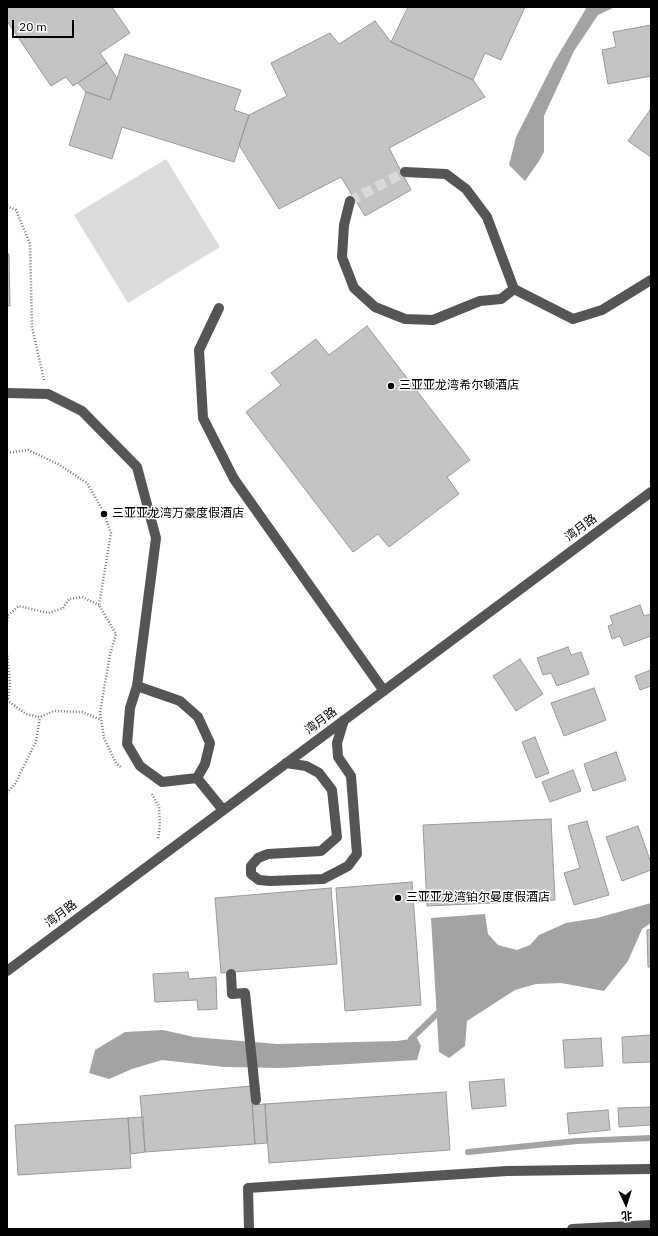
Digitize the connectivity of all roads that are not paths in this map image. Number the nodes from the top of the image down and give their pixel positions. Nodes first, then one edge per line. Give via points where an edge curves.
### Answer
1 (405, 172) tunnel mouth
2 (350, 201) dead end
3 (651, 280) edge
4 (514, 289) junction
5 (219, 308) dead end
6 (7, 393) edge
7 (651, 492) edge
8 (137, 686) junction
9 (384, 691) junction
10 (344, 720) junction
11 (286, 763) junction
12 (197, 778) junction
13 (223, 810) junction
14 (7, 971) edge
15 (231, 974) dead end
16 (256, 1100) dead end
17 (651, 1169) edge
18 (651, 1225) edge
19 (249, 1229) edge
20 (572, 1229) edge

1 - 4 street via 446,174 466,188 487,217
2 - 4 street via 344,225 342,257 354,288 375,307 405,319 433,320 480,301 501,299
3 - 4 street via 602,310 573,319
5 - 9 street via 200,350 203,418 234,479
6 - 8 street via 48,394 82,411 137,467 156,538
7 - 9 street, 湾月路
8 - 12 street via 180,701 198,717 210,743 205,764
8 - 12 street via 130,708 127,744 140,766 162,782
9 - 10 street, 湾月路
10 - 11 street, 湾月路
10 - 11 street via 336,743 338,757 351,776 357,854 348,866 323,879 270,881 259,880 251,874 251,866 258,858 268,854 320,851 336,837 332,790 319,773 306,766
11 - 13 street, 湾月路
12 - 13 street
13 - 14 street, 湾月路
15 - 16 street via 232,994 245,993
17 - 19 street via 507,1171 248,1188
18 - 20 street

